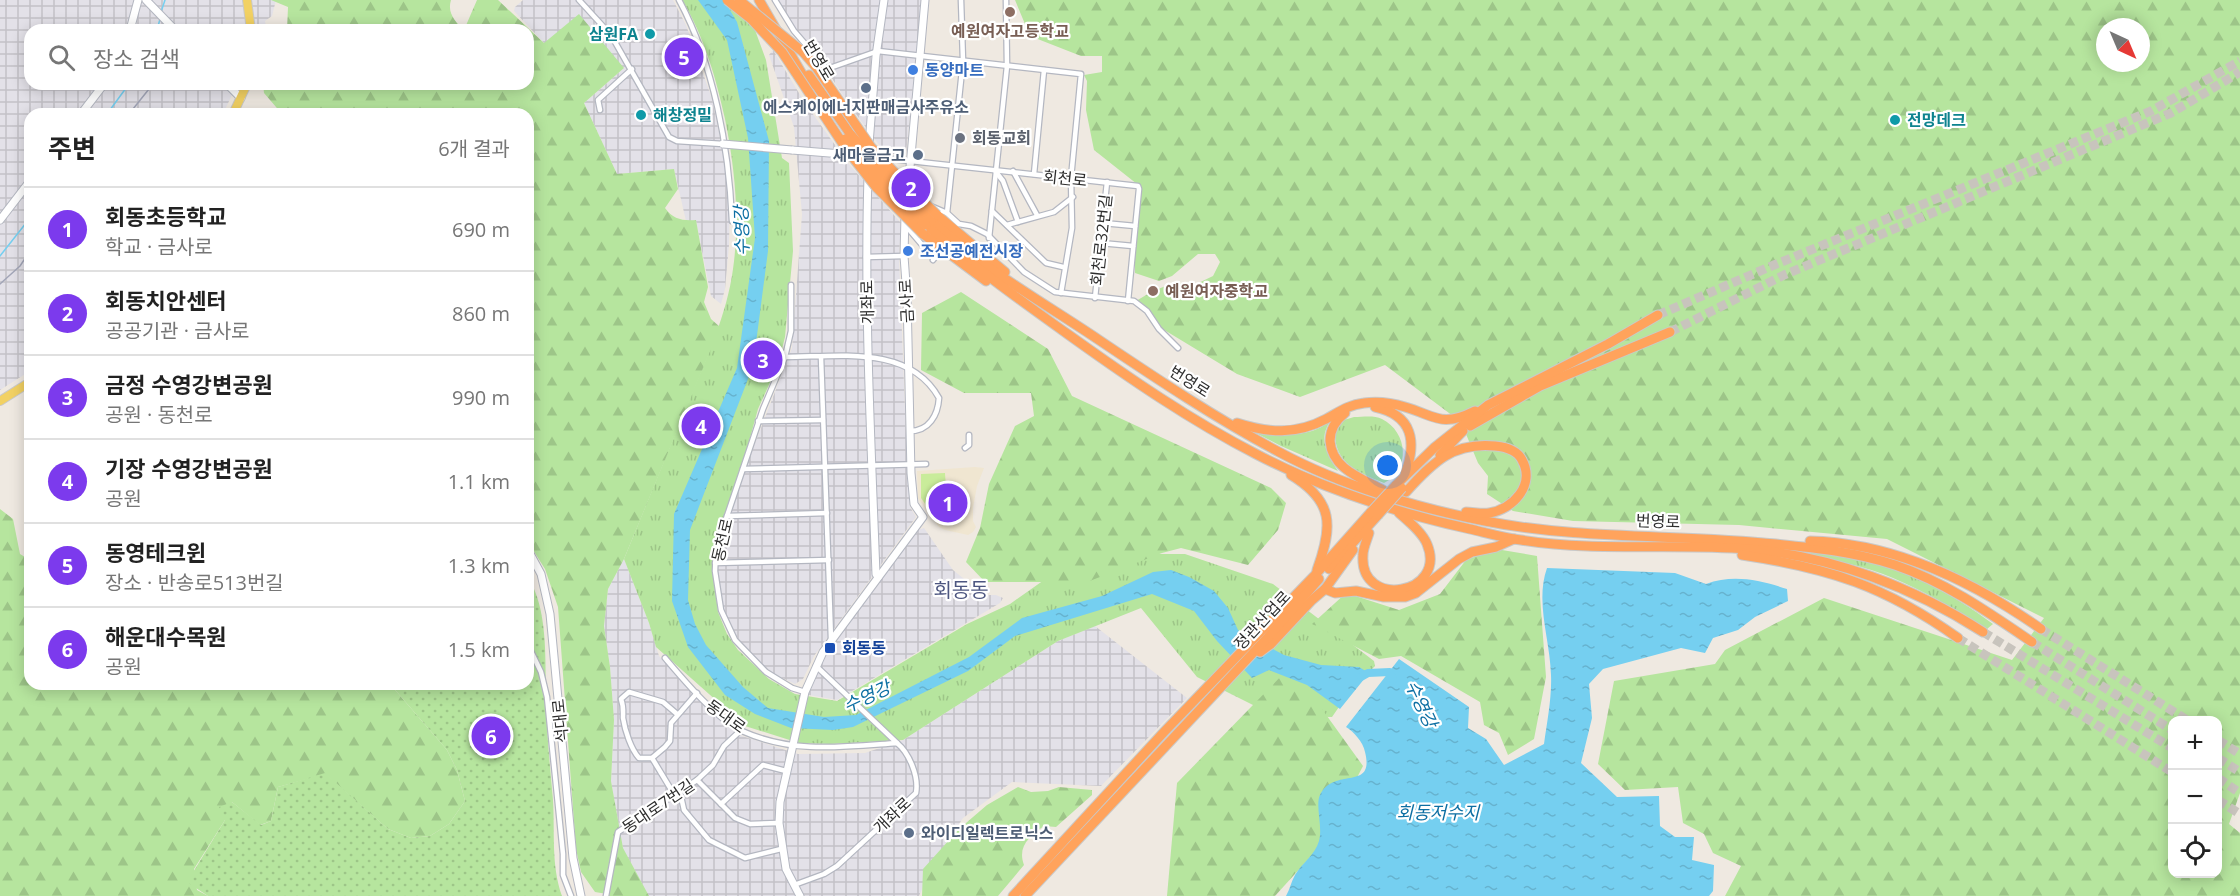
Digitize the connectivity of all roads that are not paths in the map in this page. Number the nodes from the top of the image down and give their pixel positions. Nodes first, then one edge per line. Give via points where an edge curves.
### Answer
1 (138, 0) edge
2 (146, 0) edge
3 (247, 0) edge
4 (579, 0) edge
5 (679, 0) edge
6 (727, 0) edge
7 (739, 0) edge
8 (759, 0) edge
9 (765, 0) edge
10 (775, 0) edge
11 (884, 0) edge
12 (925, 0) edge
13 (961, 0) edge
14 (1006, 0) edge
15 (132, 24) edge
16 (170, 24) edge
17 (250, 24) edge
18 (878, 51) junction
19 (920, 56) junction
20 (963, 62) junction
21 (1007, 66) junction
22 (632, 69) junction
23 (1044, 70) junction
24 (99, 90) edge
25 (233, 90) edge
26 (244, 90) edge
27 (241, 98) junction
28 (86, 108) edge
29 (236, 108) edge
30 (600, 110) dead end
31 (848, 137) junction
32 (869, 137) junction
33 (723, 144) joint
34 (854, 156) junction
35 (868, 158) junction
36 (911, 160) junction
37 (952, 165) junction
38 (996, 171) junction
39 (1014, 171) junction
40 (1034, 174) junction
41 (1071, 178) junction
42 (1107, 182) junction
43 (24, 189) edge
44 (907, 193) junction
45 (1073, 197) junction
46 (920, 204) junction
47 (992, 211) junction
48 (947, 213) junction
49 (1037, 215) junction
50 (0, 220) edge
51 (732, 221) dead end
52 (931, 221) junction
53 (904, 222) junction
54 (1018, 222) junction
55 (1103, 223) junction
56 (1007, 225) junction
57 (1135, 226) junction
58 (989, 238) junction
59 (1101, 243) junction
60 (1133, 246) junction
61 (904, 256) junction
62 (866, 257) junction
63 (933, 260) dead end
64 (1063, 267) junction
65 (791, 285) dead end
66 (1060, 294) junction
67 (1095, 298) junction
68 (1128, 300) junction
69 (1658, 315) tunnel mouth
70 (1670, 332) tunnel mouth
71 (1178, 348) dead end
72 (868, 356) junction
73 (785, 357) junction
74 (821, 357) junction
75 (909, 367) junction
76 (24, 386) edge
77 (0, 401) edge
78 (1488, 405) junction
79 (1220, 417) junction
80 (823, 420) junction
81 (759, 421) junction
82 (910, 431) junction
83 (1463, 431) junction
84 (969, 435) dead end
85 (965, 448) dead end
86 (1258, 455) junction
87 (926, 464) dead end
88 (911, 465) junction
89 (872, 466) junction
90 (825, 468) junction
91 (743, 469) junction
92 (1422, 474) junction
93 (1402, 489) junction
94 (1438, 511) junction
95 (1398, 512) junction
96 (827, 513) junction
97 (1378, 514) junction
98 (727, 516) junction
99 (1369, 533) junction
100 (1515, 539) junction
101 (1736, 540) junction
102 (1704, 549) junction
103 (828, 560) junction
104 (534, 561) edge
105 (715, 563) junction
106 (878, 577) junction
107 (1317, 578) junction
108 (1325, 589) junction
109 (2041, 628) tunnel mouth
110 (1983, 632) tunnel mouth
111 (1958, 638) tunnel mouth
112 (831, 639) junction
113 (2032, 642) tunnel mouth
114 (534, 658) edge
115 (664, 658) dead end
116 (816, 665) junction
117 (1234, 672) junction
118 (697, 693) junction
119 (805, 693) junction
120 (1207, 694) junction
121 (677, 714) junction
122 (740, 731) junction
123 (894, 741) junction
124 (793, 744) junction
125 (652, 758) junction
126 (786, 771) junction
127 (697, 780) junction
128 (680, 792) junction
129 (675, 796) junction
130 (721, 804) junction
131 (779, 823) junction
132 (781, 849) junction
133 (1030, 884) junction
134 (794, 885) junction
135 (571, 896) edge
136 (580, 896) edge
137 (606, 896) edge
138 (800, 896) edge
139 (1012, 896) edge
140 (1025, 896) edge

1 - 15 main road
2 - 16 main road
3 - 17 main road
4 - 22 street via 611,35
5 - 51 street via 702,54 719,112
6 - 52 highway, bridge via 782,52 876,187
7 - 52 highway, bridge via 803,52 871,147
8 - 31 highway, 번영로 via 825,112
9 - 31 highway, 번영로
10 - 18 street via 794,31 827,69
11 - 18 main road, 개좌로
12 - 19 main road, 금사로
13 - 20 street
14 - 21 street
18 - 19 street
18 - 32 main road, 개좌로
19 - 20 street
19 - 36 main road, 금사로
20 - 21 street
20 - 37 street
21 - 23 street
21 - 38 street
22 - 30 street via 598,100
22 - 33 street via 669,137
23 - 40 street
23 - 41 street via 1081,74
24 - 28 main road
25 - 27 main road
26 - 27 main road
27 - 29 main road
31 - 52 highway, 번영로, bridge via 886,187
32 - 34 main road
32 - 35 main road, 개좌로
33 - 34 main road, bridge
34 - 35 main road
35 - 36 street, 회천로
35 - 62 main road, 개좌로
36 - 37 street, 회천로
36 - 44 main road, 금사로
37 - 38 street, 회천로
37 - 48 street
38 - 39 street, 회천로
38 - 47 street
38 - 54 street
39 - 40 street, 회천로
39 - 49 street
40 - 41 street, 회천로
41 - 42 street, 회천로
41 - 45 street
42 - 55 street, 회천로32번길
42 - 57 street, 회천로 via 1138,186
43 - 50 main road
44 - 46 street
44 - 53 main road, 금사로
45 - 49 street via 1054,212
45 - 64 street via 1072,228
46 - 52 street
46 - 53 street
47 - 56 street
47 - 58 street
48 - 52 street
48 - 58 street via 959,224 979,229
49 - 54 street
52 - 79 highway, 번영로 via 1034,297
52 - 86 highway, 번영로 via 977,276 1027,305 1137,384
53 - 61 main road, 금사로
53 - 63 street via 936,256
54 - 56 street
55 - 57 street
55 - 59 street, 회천로32번길
56 - 64 street via 1046,263
57 - 60 street, 회천로
58 - 66 street via 1024,272
59 - 60 street
59 - 67 street, 회천로32번길
60 - 68 street, 회천로
61 - 62 street
61 - 75 main road, 금사로
62 - 72 main road, 개좌로
64 - 66 street
65 - 73 street, 동천로 via 791,331
66 - 67 street
67 - 68 street
68 - 71 street via 1147,311
69 - 78 highway
70 - 83 highway via 1540,386
72 - 74 street
72 - 75 street
72 - 89 main road, 개좌로
73 - 74 street
73 - 81 street, 동천로
74 - 80 street
75 - 82 main road, 금사로
75 - 82 street via 939,398 932,421
76 - 77 main road
78 - 79 highway via 1450,420 1435,419 1395,404 1363,403 1346,407 1305,428 1286,431 1265,431
78 - 93 highway via 1434,447
79 - 93 highway, 번영로 via 1309,467 1368,489
80 - 81 street
80 - 90 street
81 - 91 street, 동천로
82 - 88 main road, 금사로
83 - 92 highway
83 - 93 highway
84 - 85 street
86 - 95 highway, 번영로
86 - 107 highway via 1308,486 1319,499 1328,534
87 - 88 street
88 - 89 street
88 - 106 main road, 금사로 via 914,504 923,517
89 - 90 street
89 - 106 main road, 개좌로
90 - 91 street
90 - 96 street
91 - 98 street, 동천로
92 - 93 highway
92 - 94 highway via 1462,447 1504,447 1522,461 1525,486 1510,506 1488,513
93 - 93 highway via 1349,471 1336,460 1330,436 1336,420 1362,406 1396,415 1413,439
93 - 94 highway, 번영로
93 - 97 highway, bridge
94 - 101 highway, 번영로 via 1543,530
95 - 99 highway via 1422,535 1430,555 1429,566 1417,584 1396,591 1385,589 1368,576 1363,554
95 - 100 highway, 번영로
96 - 98 street
96 - 103 street
97 - 99 highway
97 - 107 highway
98 - 105 street, 동천로
99 - 108 highway
100 - 102 highway, 번영로
100 - 108 highway via 1472,552 1405,597
101 - 109 highway, 번영로 via 1824,542 1886,554 1957,579
101 - 113 highway, 번영로 via 1832,549 1896,566 1959,594
102 - 110 highway, 번영로 via 1774,552 1844,568 1906,590
102 - 111 highway, 번영로 via 1788,562 1851,579 1909,606
103 - 105 street
103 - 112 street
104 - 136 main road, 석대로 via 550,614
105 - 119 street, 동천로 via 721,610 735,640 766,672
106 - 112 main road
107 - 117 highway, 정관산업로
107 - 120 highway
108 - 117 highway via 1270,644
112 - 116 main road
114 - 135 street via 548,697 563,875
115 - 118 street, 동대로
116 - 119 main road
116 - 123 street
117 - 120 highway, 정관산업로
118 - 121 street, 동대로
118 - 122 street, 동대로
119 - 124 main road
120 - 133 highway
121 - 125 street, 동대로 via 671,723 670,741
121 - 125 street via 663,702 629,692 621,699 633,752 639,758
122 - 124 street, 동대로
122 - 127 street, 동대로7번길
123 - 124 street via 836,748
123 - 134 street, 개좌로 via 906,751 917,784 916,793 837,866
124 - 126 main road
125 - 129 street
126 - 130 street via 762,765
126 - 131 main road
127 - 128 street, 동대로7번길
127 - 130 street
128 - 129 street, 동대로7번길
128 - 132 street via 684,810 709,840 745,858
129 - 137 street, 동대로7번길 via 618,832
130 - 131 street via 735,818 750,824
131 - 132 main road
132 - 134 main road
133 - 139 highway
133 - 140 highway
134 - 138 main road

